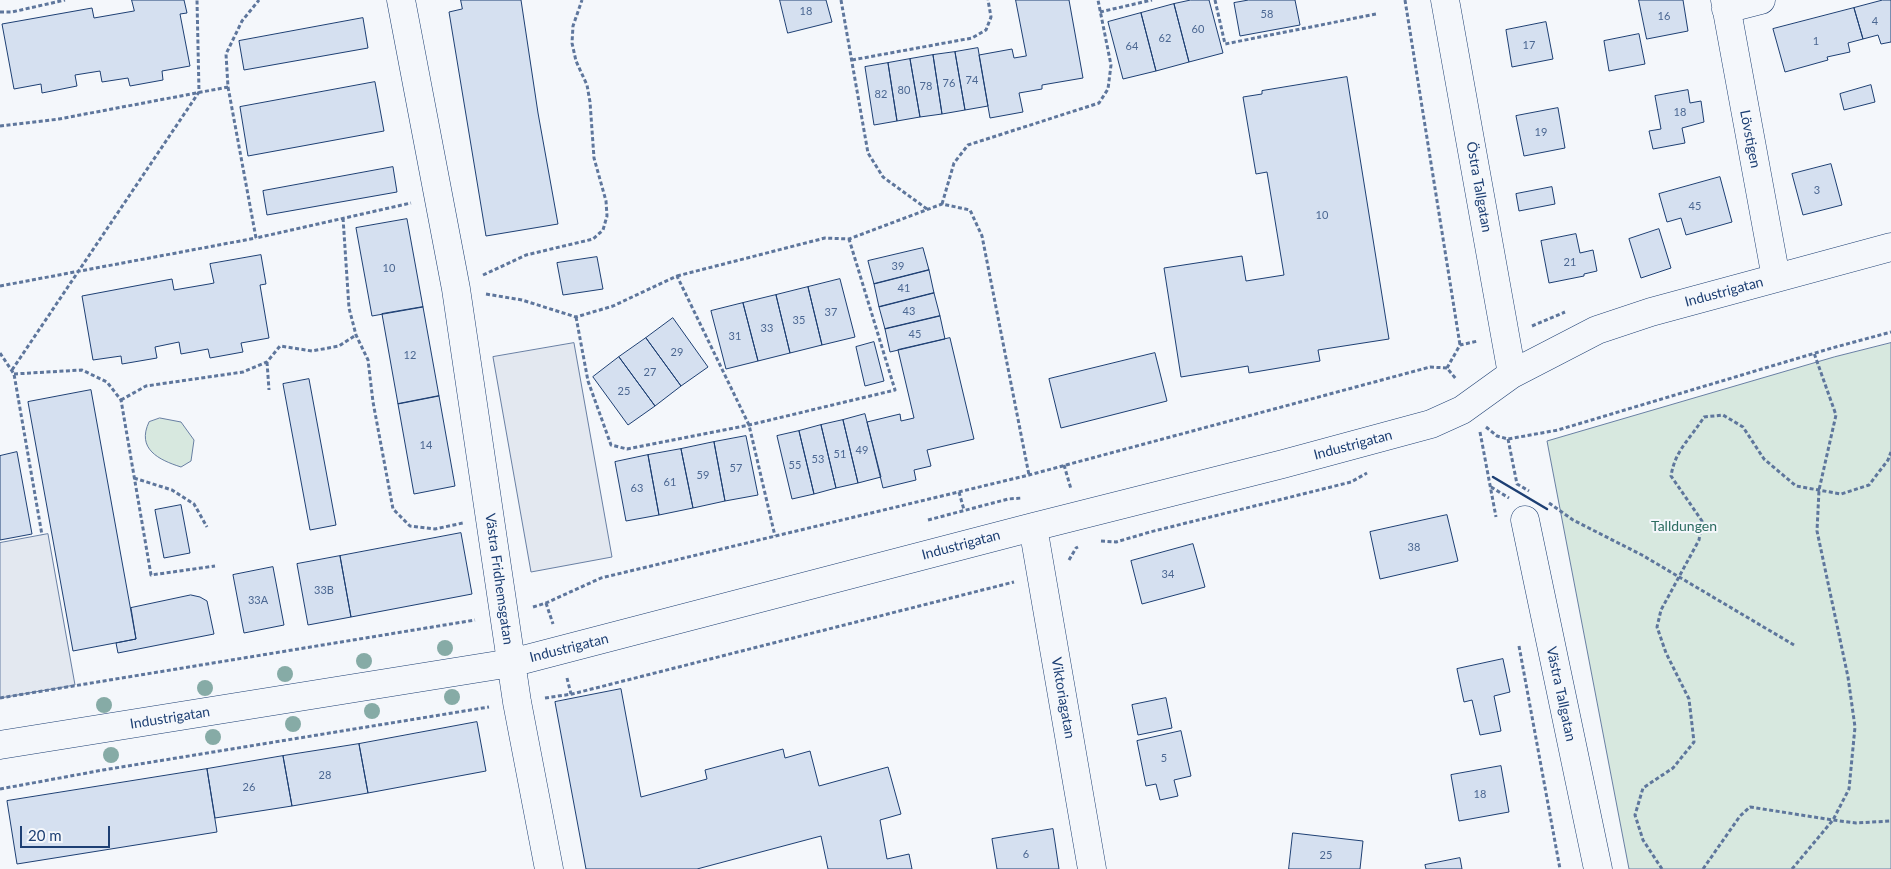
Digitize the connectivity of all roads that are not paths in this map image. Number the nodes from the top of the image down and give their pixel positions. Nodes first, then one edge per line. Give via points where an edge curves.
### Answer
1 (400, 0) edge
2 (1445, 0) edge
3 (1761, 0) edge
4 (1726, 5) edge
5 (1891, 247) edge
6 (1776, 278) junction
7 (1512, 374) junction
8 (1525, 520) dead end
9 (1033, 527) junction
10 (511, 663) junction
11 (0, 745) edge
12 (549, 869) edge
13 (1092, 869) edge
14 (1598, 869) edge

1 - 10 street, Västra Fridhemsgatan via 456,288
2 - 7 street, Östra Tallgatan
3 - 4 street
4 - 6 street, Lövstigen
5 - 6 street, Industrigatan
6 - 7 street, Industrigatan via 1597,330
7 - 9 street, Industrigatan via 1462,410 1431,424
8 - 14 street, Västra Tallgatan
9 - 10 street, Industrigatan
9 - 13 street, Viktoriagatan
10 - 11 street, Industrigatan
10 - 12 street, Västra Fridhemsgatan

